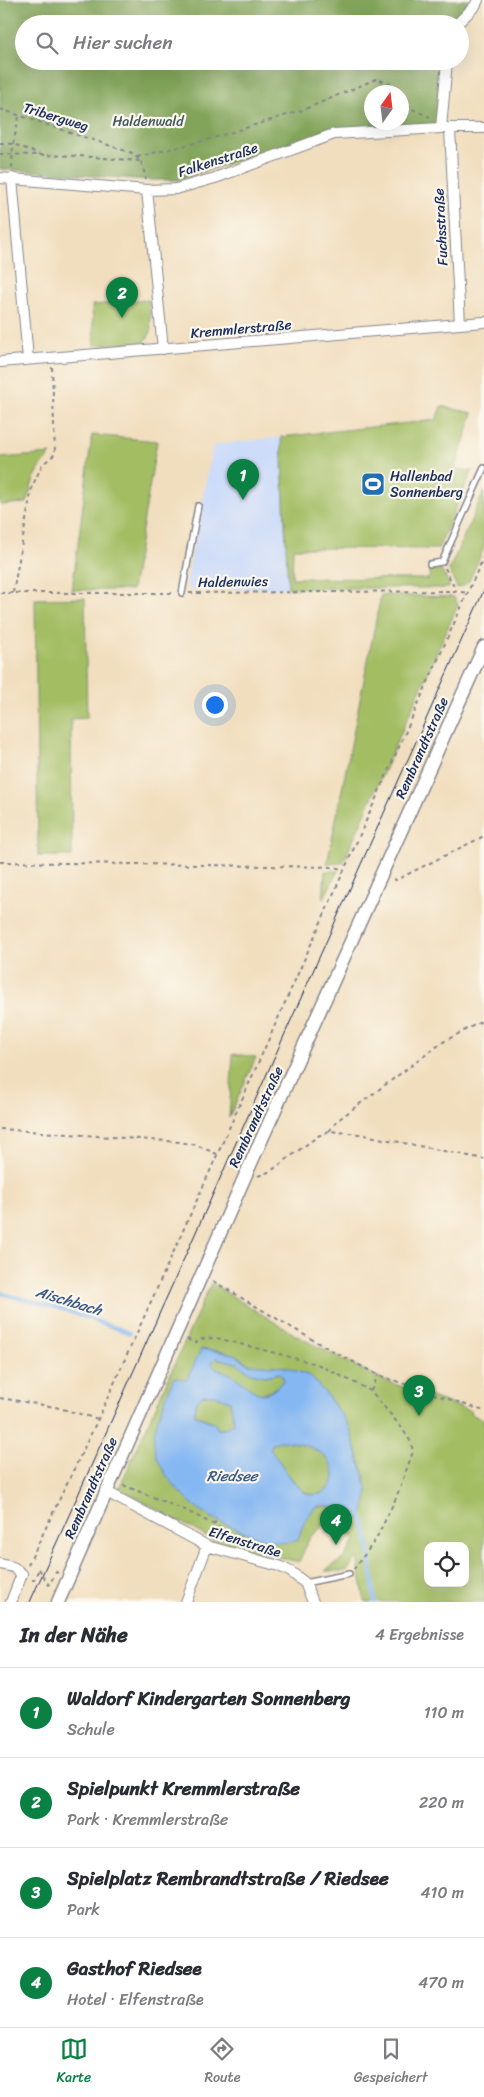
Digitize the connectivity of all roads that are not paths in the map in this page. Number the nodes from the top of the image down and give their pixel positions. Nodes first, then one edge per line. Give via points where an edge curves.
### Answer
1 (478, 0) edge
2 (465, 15) edge
3 (447, 70) edge
4 (444, 127) junction
5 (484, 128) edge
6 (0, 178) edge
7 (12, 178) junction
8 (147, 185) junction
9 (484, 322) edge
10 (460, 324) junction
11 (163, 349) junction
12 (28, 359) junction
13 (0, 362) edge
14 (484, 468) edge
15 (198, 506) dead end
16 (430, 564) dead end
17 (182, 593) road end
18 (484, 647) edge
19 (105, 1491) junction
20 (207, 1546) junction
21 (0, 1564) edge
22 (349, 1574) dead end
23 (305, 1584) junction
24 (10, 1602) edge
25 (58, 1602) edge
26 (186, 1602) edge
27 (313, 1602) edge

1 - 2 street
3 - 4 street
4 - 5 street, Falkenstraße
4 - 8 street, Falkenstraße via 334,134 176,189
4 - 10 street, Fuchsstraße
6 - 7 street, Falkenstraße
7 - 8 street, Falkenstraße
7 - 12 street
8 - 11 street
9 - 10 street, Kremmlerstraße
10 - 11 street, Kremmlerstraße
11 - 12 street, Kremmlerstraße
12 - 13 street, Kremmlerstraße
14 - 16 lane via 442,562
15 - 17 lane
18 - 19 street, Rembrandtstraße
19 - 20 street, Elfenstraße
19 - 25 street, Rembrandtstraße
20 - 23 street, Elfenstraße via 279,1566
20 - 26 street
21 - 24 street via 13,1567 22,1574
22 - 23 lane
23 - 27 street, Elfenstraße

